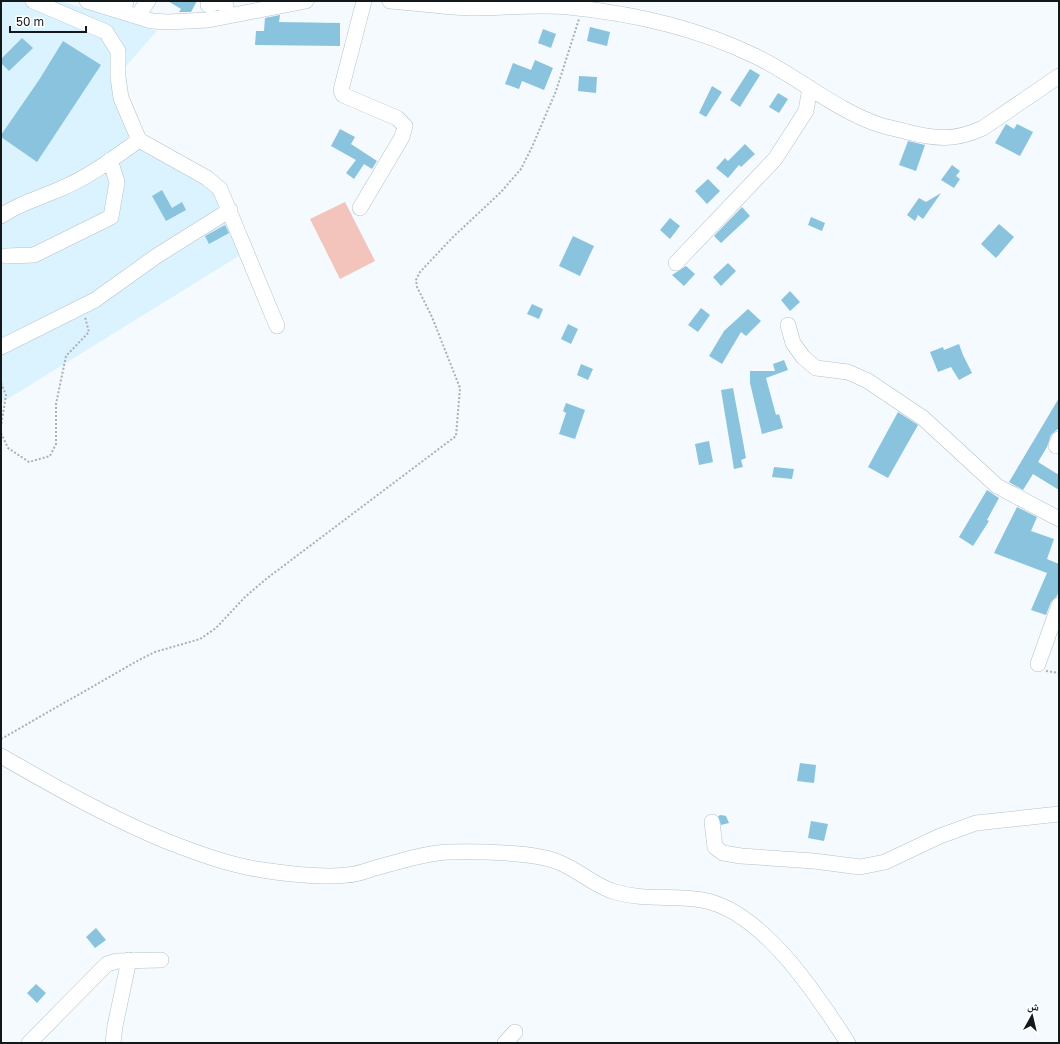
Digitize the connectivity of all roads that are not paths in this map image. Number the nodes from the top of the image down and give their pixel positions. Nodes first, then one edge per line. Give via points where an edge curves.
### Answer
1 (33, 1) edge
2 (87, 1) edge
3 (148, 1) edge
4 (306, 1) edge
5 (364, 1) edge
6 (390, 1) edge
7 (600, 6) edge
8 (226, 8) edge
9 (136, 16) junction
10 (1059, 76) edge
11 (810, 88) junction
12 (139, 140) junction
13 (110, 160) junction
14 (360, 208) dead end
15 (230, 210) junction
16 (1, 216) edge
17 (6, 256) dead end
18 (676, 263) dead end
19 (788, 325) dead end
20 (277, 326) dead end
21 (1, 347) edge
22 (1059, 519) edge
23 (1059, 604) edge
24 (1038, 664) dead end
25 (1, 756) edge
26 (1059, 814) edge
27 (712, 822) dead end
28 (128, 960) junction
29 (161, 960) dead end
30 (515, 1032) dead end
31 (29, 1043) edge
32 (113, 1043) edge
33 (505, 1043) edge
34 (848, 1043) edge

1 - 12 street via 106,32 118,51 121,98
2 - 9 street
3 - 9 street
4 - 8 street
5 - 14 street via 341,90 343,95 397,118 405,126 402,137
6 - 7 street via 471,8 545,6 582,9
7 - 11 street via 713,39 755,56
8 - 9 street via 208,20 168,22
10 - 11 street via 983,128 947,139 880,125
11 - 18 street via 806,111 776,159
12 - 13 street
12 - 15 street via 207,178 220,189
13 - 16 street via 87,176 12,207
13 - 17 street via 117,182 111,217 34,254
15 - 20 street
15 - 21 street via 158,255 95,300
19 - 22 street via 794,343 803,357 816,368 848,372 868,382 923,418 997,486
23 - 24 street
25 - 34 street via 120,822 217,860 262,870 348,875 416,856 448,852 539,856 570,867 594,883 616,892 650,899 704,900 728,909 754,925 812,989
26 - 27 street via 976,823 940,836 885,862 860,867 723,853 715,847
28 - 29 street
28 - 31 street via 108,964 98,972
28 - 32 street
30 - 33 street

